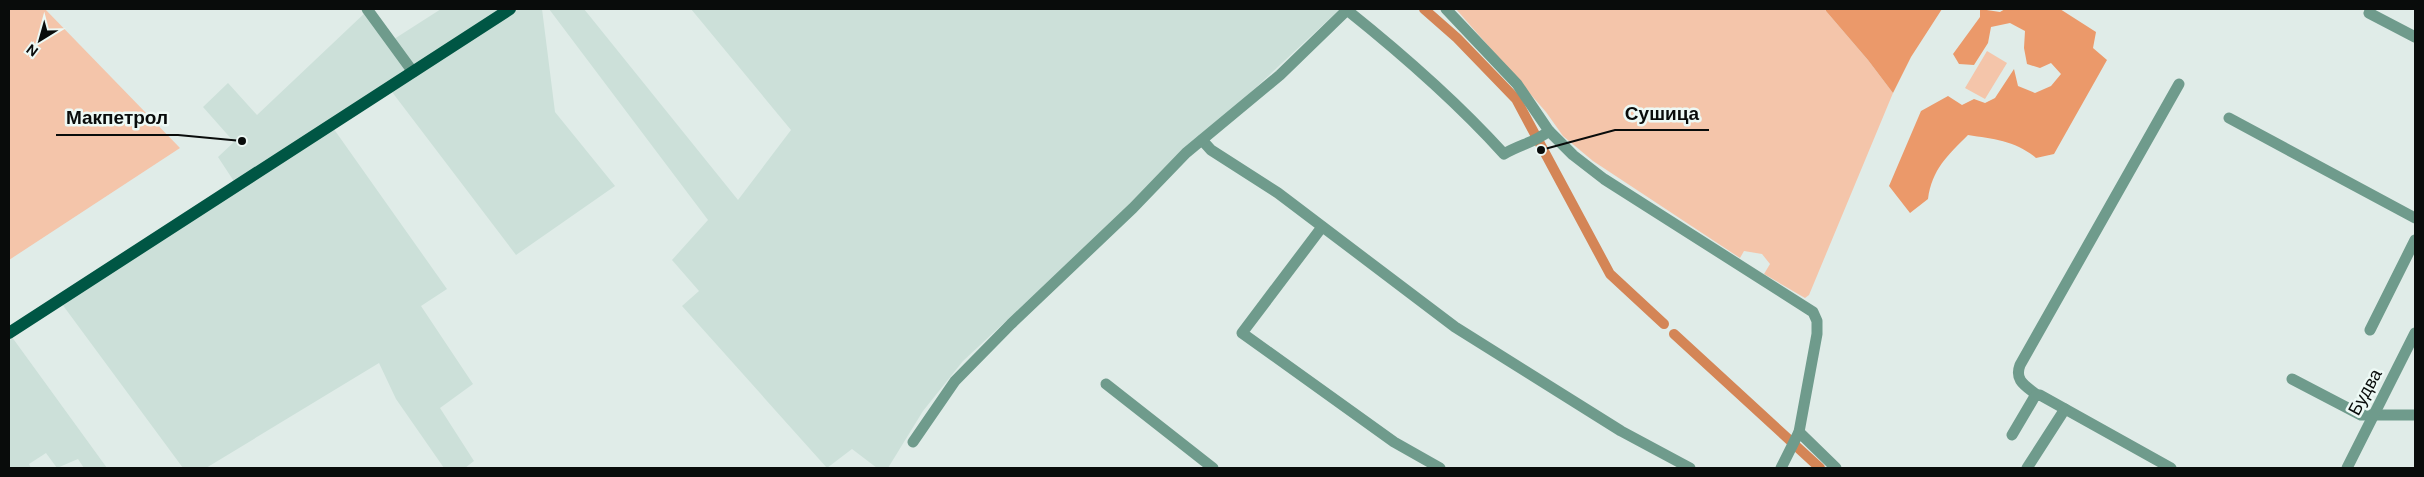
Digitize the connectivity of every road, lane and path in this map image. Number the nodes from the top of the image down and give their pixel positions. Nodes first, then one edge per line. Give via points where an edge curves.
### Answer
1 (367, 9) edge
2 (510, 9) edge
3 (1347, 9) edge
4 (1446, 9) edge
5 (2369, 14) dead end
6 (2415, 37) edge
7 (413, 72) junction
8 (2179, 84) dead end
9 (2229, 118) dead end
10 (1549, 131) junction
11 (1202, 140) junction
12 (2415, 218) edge
13 (1322, 227) junction
14 (2415, 240) edge
15 (2370, 330) dead end
16 (9, 333) edge
17 (2415, 333) edge
18 (2292, 379) dead end
19 (1106, 384) dead end
20 (2037, 395) junction
21 (2064, 409) junction
22 (2415, 415) edge
23 (2374, 416) junction
24 (1799, 432) junction
25 (2012, 435) dead end
26 (913, 442) dead end
27 (1783, 464) edge
28 (2156, 465) edge
29 (1213, 468) edge
30 (1440, 468) edge
31 (1690, 468) edge
32 (1836, 468) edge
33 (2027, 468) edge
34 (2171, 468) edge
35 (2347, 468) edge

1 - 7 street
2 - 7 main road
3 - 10 street via 1469,116 1504,154 1521,144 1535,141
3 - 11 street via 1280,75
4 - 10 street via 1517,84
5 - 6 street
7 - 16 main road
8 - 20 street via 2017,372 2020,381
9 - 12 street
10 - 24 street via 1604,179 1813,312 1817,334
11 - 13 street via 1211,150 1278,193
11 - 26 street via 1186,152 955,381
13 - 30 street via 1242,333 1394,442
13 - 31 street via 1455,327 1621,431
14 - 15 street
17 - 23 street, Будва
18 - 23 street via 2361,415
19 - 29 street
20 - 21 street
20 - 25 street
21 - 28 street
21 - 33 street
22 - 23 street
23 - 35 street, Будва
24 - 27 street
24 - 32 street
28 - 34 street

